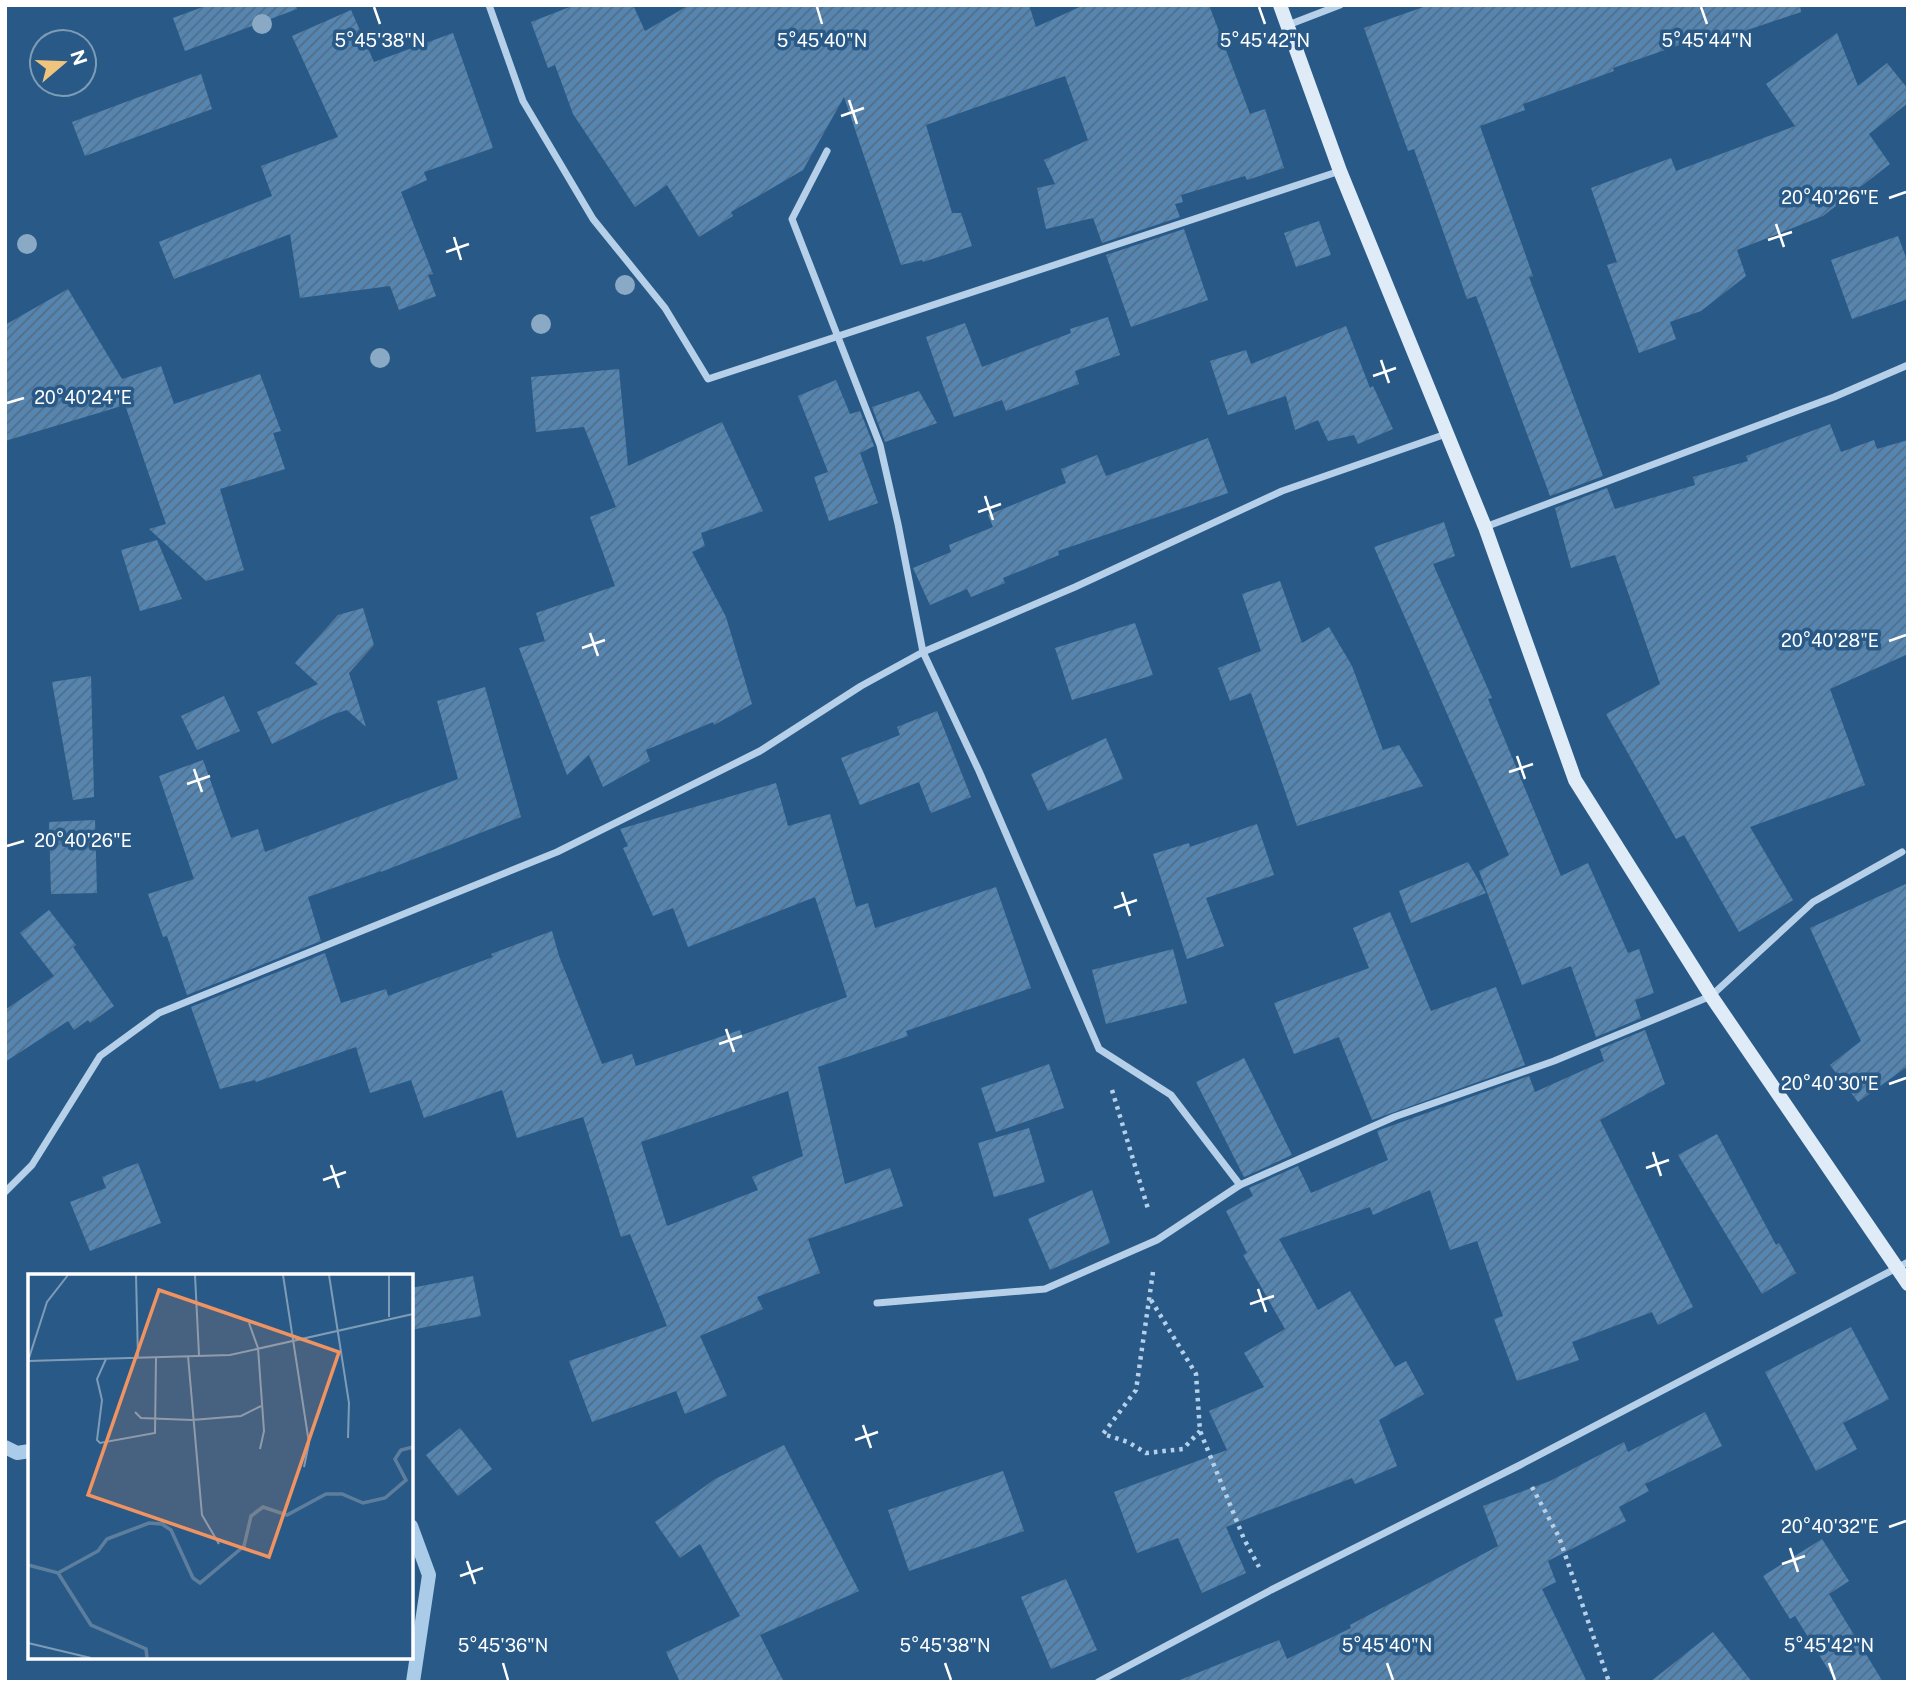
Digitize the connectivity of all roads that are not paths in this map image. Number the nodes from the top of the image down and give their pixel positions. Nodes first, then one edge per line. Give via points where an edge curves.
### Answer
1 (489, 5) edge
2 (1280, 5) edge
3 (1340, 5) edge
4 (1287, 25) junction
5 (827, 151) dead end
6 (1339, 171) junction
7 (838, 338) junction
8 (1908, 365) edge
9 (1446, 435) junction
10 (1485, 527) junction
11 (923, 652) junction
12 (1902, 852) dead end
13 (1711, 996) junction
14 (1240, 1185) junction
15 (5, 1192) edge
16 (1903, 1265) edge
17 (1908, 1284) edge
18 (877, 1304) dead end
19 (1098, 1682) edge

1 - 7 street via 523,101 593,219 666,308 708,379
2 - 4 street
3 - 4 street
4 - 6 street
5 - 7 street via 792,219
6 - 7 street
6 - 9 street
7 - 11 street via 880,445
8 - 10 street via 1835,397
9 - 10 street
9 - 11 street via 1282,491
10 - 13 street via 1575,780
11 - 14 street via 1099,1049 1171,1095
11 - 15 street via 861,685 760,751 557,852 159,1013 100,1056 32,1165
12 - 13 street via 1813,902
13 - 14 street via 1554,1061 1394,1117
13 - 16 street
14 - 18 street via 1157,1240 1045,1289
16 - 17 street
16 - 19 street

